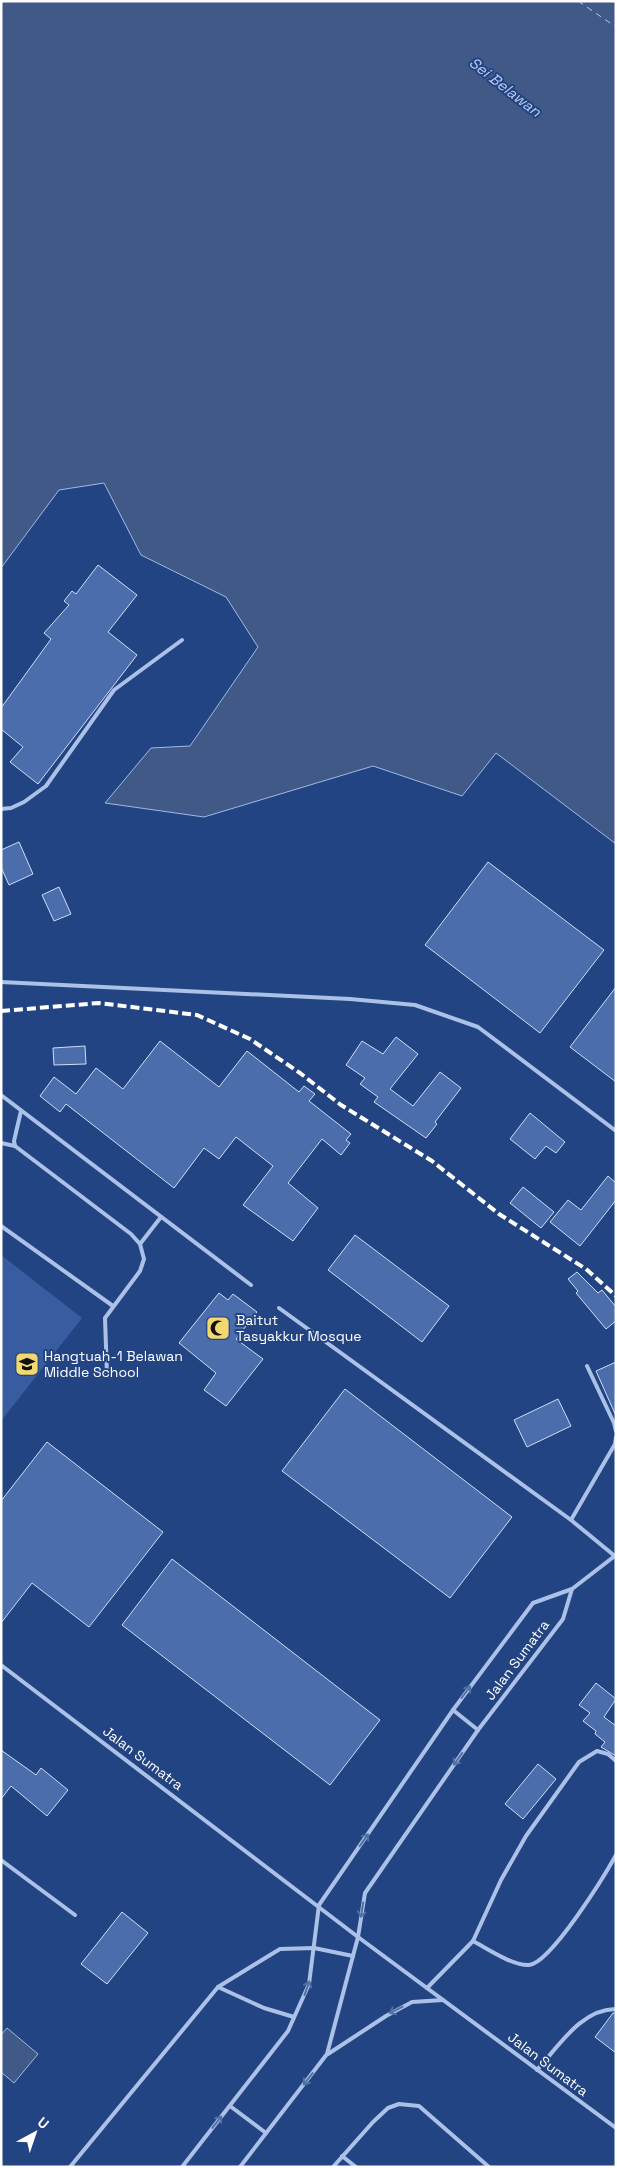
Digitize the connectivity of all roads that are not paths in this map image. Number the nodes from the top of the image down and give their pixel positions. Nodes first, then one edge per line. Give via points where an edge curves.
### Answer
1 (182, 640) dead end
2 (1, 808) edge
3 (1, 982) edge
4 (1, 1095) edge
5 (22, 1111) junction
6 (616, 1131) edge
7 (1, 1143) edge
8 (15, 1146) junction
9 (161, 1217) junction
10 (1, 1226) edge
11 (140, 1244) junction
12 (251, 1285) dead end
13 (113, 1306) junction
14 (279, 1308) dead end
15 (587, 1366) dead end
16 (107, 1376) dead end
17 (616, 1431) edge
18 (616, 1437) edge
19 (570, 1520) junction
20 (616, 1556) edge
21 (572, 1589) junction
22 (1, 1665) edge
23 (453, 1710) junction
24 (478, 1730) junction
25 (616, 1761) edge
26 (616, 1855) edge
27 (1, 1860) edge
28 (319, 1905) junction
29 (75, 1915) dead end
30 (358, 1937) junction
31 (473, 1941) junction
32 (314, 1948) junction
33 (353, 1956) junction
34 (218, 1987) junction
35 (428, 1988) junction
36 (443, 2000) junction
37 (616, 2009) edge
38 (294, 2017) junction
39 (327, 2054) junction
40 (537, 2070) junction
41 (230, 2106) junction
42 (616, 2128) edge
43 (266, 2133) junction
44 (342, 2156) junction
45 (70, 2167) edge
46 (182, 2167) edge
47 (240, 2167) edge
48 (333, 2167) edge
49 (356, 2167) edge
50 (489, 2167) edge

1 - 2 lane via 114,690 46,786 24,802 11,808
3 - 6 lane via 415,1006 478,1027
4 - 5 lane
5 - 8 lane
5 - 9 lane
7 - 8 lane
8 - 11 lane
9 - 11 lane
9 - 12 lane
10 - 13 lane
11 - 13 lane via 144,1258 140,1271
13 - 16 lane via 105,1318
14 - 19 lane
15 - 17 lane
18 - 19 lane via 615,1444
19 - 20 lane
20 - 21 lane
23 -> 21 lane, Jalan Sumatra via 533,1603
21 - 24 lane, Jalan Sumatra via 563,1619
22 - 28 lane, Jalan Sumatra
23 - 24 lane
28 -> 23 lane, Jalan Sumatra
24 -> 30 lane, Jalan Sumatra via 365,1893
25 - 31 lane via 608,1754 596,1751 579,1762 562,1783 501,1880
26 - 31 lane via 576,1918 536,1964 528,1965 506,1958
27 - 29 lane
28 - 30 lane, Jalan Sumatra
28 - 32 lane, Jalan Sumatra
30 - 33 lane, Jalan Sumatra
30 - 35 lane, Jalan Sumatra
31 - 35 lane
32 - 33 lane
32 - 34 lane via 280,1949
38 -> 32 lane, Jalan Sumatra via 309,1984
33 - 39 lane, Jalan Sumatra
34 - 38 lane via 264,2008
34 - 45 lane
35 - 36 lane, Jalan Sumatra
36 -> 39 lane, Jalan Sumatra via 412,2002
36 - 40 lane, Jalan Sumatra
37 - 40 lane via 604,2009 590,2015
38 - 41 lane, Jalan Sumatra via 288,2031
39 -> 43 lane, Jalan Sumatra
40 - 42 lane, Jalan Sumatra
41 - 43 lane
46 -> 41 lane, Jalan Sumatra
43 - 47 lane, Jalan Sumatra
44 - 48 lane
44 - 49 lane
44 - 50 lane via 388,2108 399,2104 419,2106

